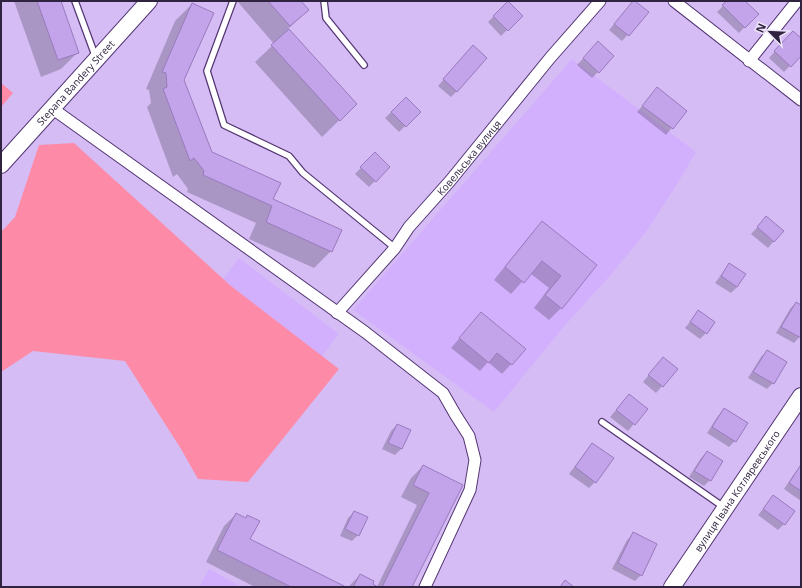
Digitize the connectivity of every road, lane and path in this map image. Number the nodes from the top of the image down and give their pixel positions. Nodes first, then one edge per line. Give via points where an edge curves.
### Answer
1 (75, 1) edge
2 (149, 1) edge
3 (233, 1) edge
4 (324, 1) edge
5 (600, 1) edge
6 (674, 1) edge
7 (797, 1) edge
8 (97, 60) junction
9 (749, 61) junction
10 (364, 65) dead end
11 (801, 100) edge
12 (53, 109) junction
13 (1, 165) edge
14 (395, 248) junction
15 (337, 313) junction
16 (801, 396) edge
17 (602, 422) dead end
18 (726, 508) junction
19 (425, 587) edge
20 (672, 587) edge

1 - 8 lane
2 - 8 street, Stepana Bandery Street
3 - 14 lane via 207,71 224,125 289,156 303,173
4 - 10 lane via 326,18
5 - 14 street, Ковельська вулиця via 409,227
6 - 9 street
7 - 9 street
8 - 12 street, Stepana Bandery Street
9 - 11 street
12 - 13 street, Stepana Bandery Street
12 - 15 street
14 - 15 street, Ковельська вулиця
15 - 19 street via 444,393 469,436 475,460 470,490
16 - 18 street, вулиця Івана Котляревського
17 - 18 lane
18 - 20 street, вулиця Івана Котляревського

